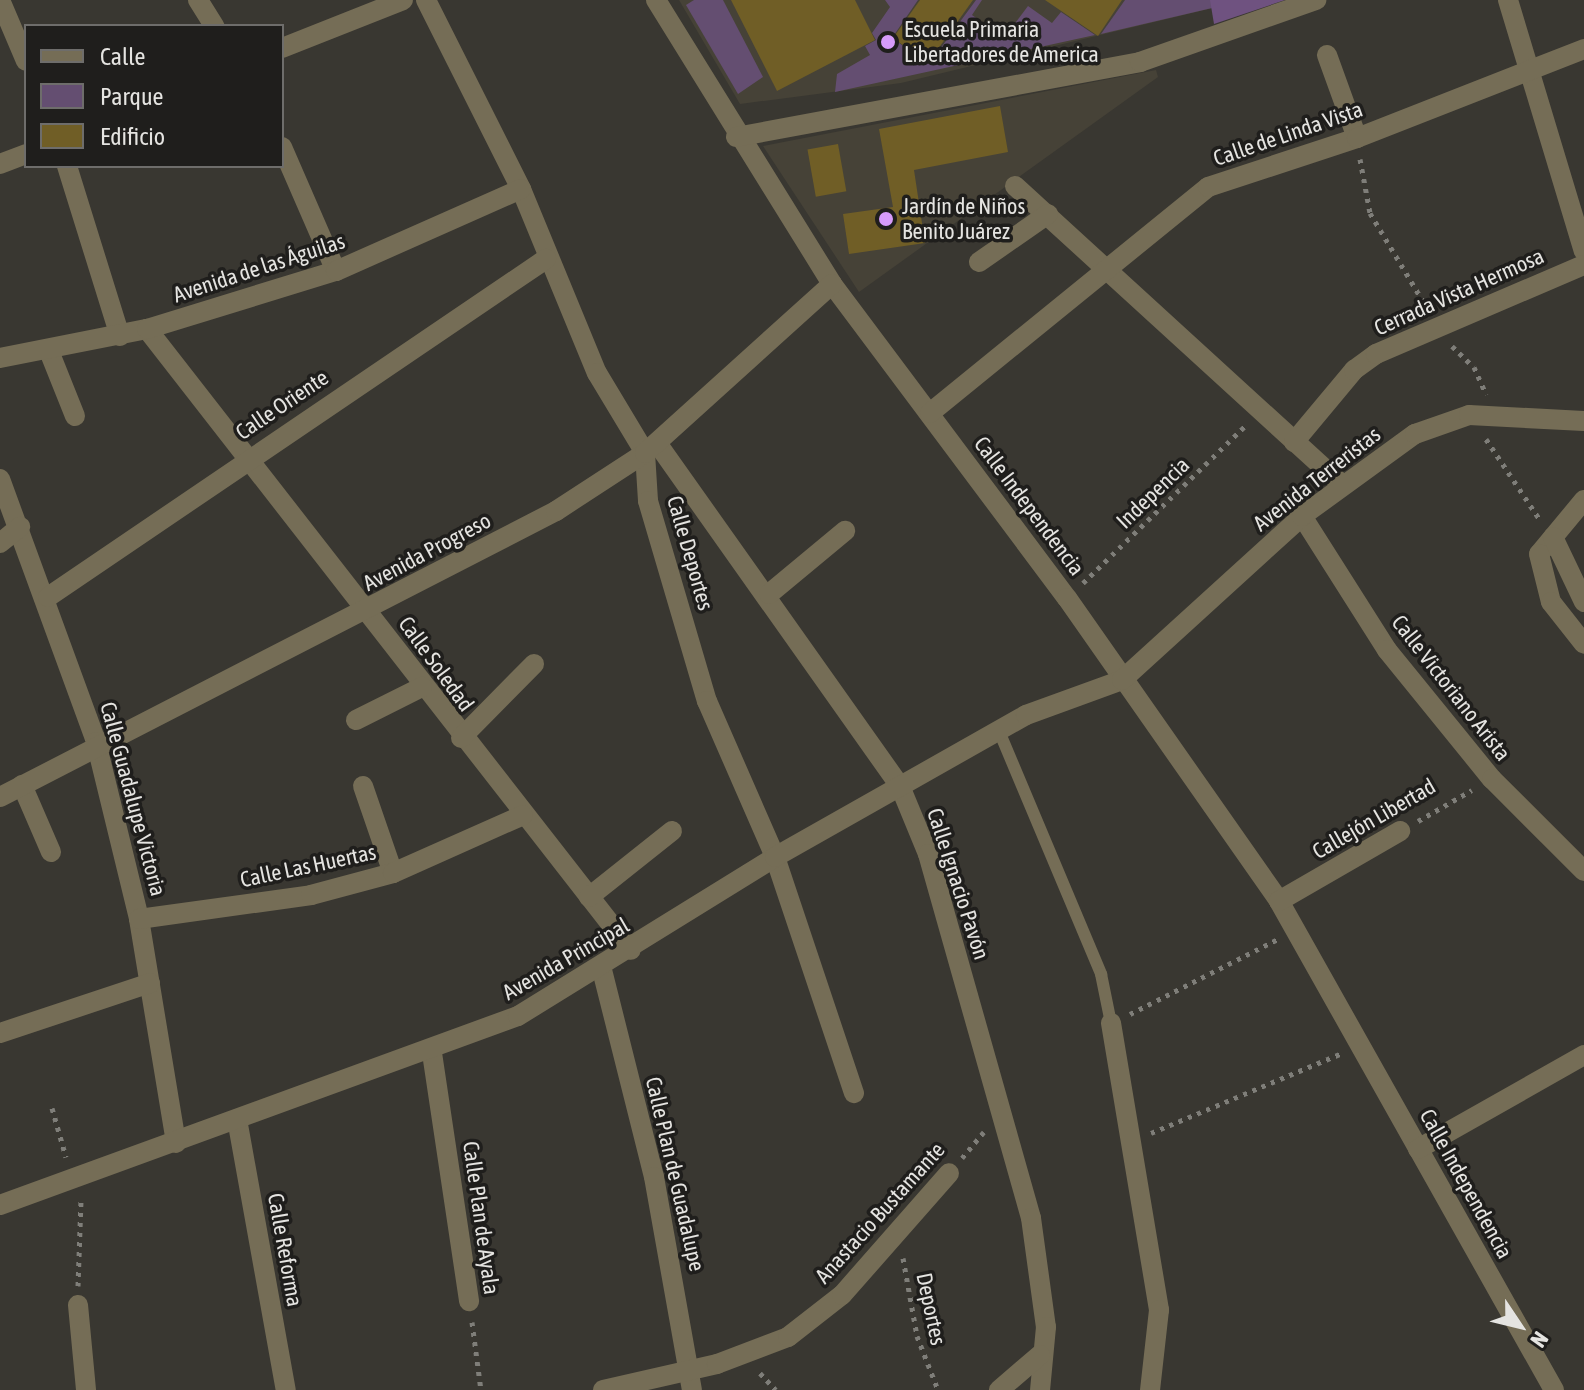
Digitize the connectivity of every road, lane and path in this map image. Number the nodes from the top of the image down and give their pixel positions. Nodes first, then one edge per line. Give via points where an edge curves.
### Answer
1 (0, 0) edge
2 (198, 0) edge
3 (403, 0) edge
4 (426, 0) edge
5 (656, 0) edge
6 (1316, 0) edge
7 (1508, 0) edge
8 (213, 24) edge
9 (284, 47) edge
10 (1584, 49) edge
11 (1327, 55) dead end
12 (24, 56) edge
13 (1526, 70) junction
14 (736, 137) junction
15 (1357, 138) junction
16 (284, 152) edge
17 (24, 155) edge
18 (0, 164) edge
19 (68, 168) edge
20 (1015, 186) dead end
21 (521, 189) junction
22 (1048, 214) junction
23 (1584, 251) edge
24 (546, 259) junction
25 (979, 262) dead end
26 (1584, 265) edge
27 (1103, 266) junction
28 (336, 271) junction
29 (832, 284) junction
30 (1439, 323) junction
31 (147, 329) junction
32 (120, 336) junction
33 (49, 351) junction
34 (0, 358) edge
35 (1261, 411) junction
36 (930, 413) junction
37 (1478, 415) junction
38 (75, 416) dead end
39 (1584, 421) edge
40 (1294, 442) junction
41 (651, 448) junction
42 (245, 459) junction
43 (0, 479) edge
44 (1342, 485) junction
45 (1584, 500) edge
46 (1302, 516) junction
47 (20, 527) junction
48 (845, 531) dead end
49 (1553, 537) junction
50 (0, 543) edge
51 (769, 594) junction
52 (48, 597) junction
53 (1067, 598) junction
54 (1584, 602) edge
55 (367, 610) junction
56 (1584, 644) edge
57 (534, 664) dead end
58 (1122, 680) junction
59 (422, 687) junction
60 (356, 720) dead end
61 (999, 731) junction
62 (461, 738) junction
63 (96, 742) junction
64 (1492, 779) junction
65 (22, 785) junction
66 (363, 786) dead end
67 (900, 786) junction
68 (0, 797) edge
69 (523, 815) junction
70 (672, 831) dead end
71 (1400, 831) joint
72 (51, 852) dead end
73 (775, 857) junction
74 (1584, 871) edge
75 (393, 873) junction
76 (589, 897) junction
77 (1279, 901) junction
78 (139, 919) junction
79 (1296, 928) junction
80 (631, 950) junction
81 (602, 970) junction
82 (150, 983) junction
83 (1111, 1023) junction
84 (0, 1033) edge
85 (1364, 1042) junction
86 (432, 1053) junction
87 (1584, 1055) edge
88 (854, 1093) dead end
89 (52, 1108) dead end
90 (1000, 1113) junction
91 (237, 1119) junction
92 (1135, 1139) junction
93 (176, 1143) junction
94 (1418, 1149) junction
95 (949, 1173) joint
96 (78, 1180) junction
97 (0, 1205) edge
98 (897, 1234) junction
99 (469, 1301) joint
100 (78, 1305) joint
101 (1040, 1355) junction
102 (690, 1381) edge
103 (86, 1390) edge
104 (286, 1390) edge
105 (481, 1390) edge
106 (603, 1390) edge
107 (938, 1390) edge
108 (999, 1390) edge
109 (1040, 1390) edge
110 (1150, 1390) edge
111 (1554, 1390) edge

1 - 12 street
2 - 8 street
3 - 9 street
4 - 21 street, Calle Deportes
5 - 14 street, Calle Independencia
6 - 14 street via 1140,62
7 - 13 street
10 - 13 street, Calle de Linda Vista
11 - 15 street
13 - 15 street, Calle de Linda Vista
13 - 23 street
14 - 29 street, Calle Independencia
15 - 27 street, Calle de Linda Vista via 1208,187
15 - 30 path via 1370,213
16 - 28 street
17 - 18 street
19 - 32 street
20 - 22 street
21 - 24 street, Calle Deportes
21 - 28 street, Avenida de las Águilas
22 - 25 street
22 - 27 street
24 - 41 street, Calle Deportes via 597,373
24 - 42 street, Calle Oriente
26 - 30 street, Cerrada Vista Hermosa
27 - 35 street
27 - 36 street, Calle de Linda Vista
28 - 31 street, Avenida de las Águilas
29 - 36 street, Calle Independencia
29 - 41 street, Avenida Progreso
30 - 37 path via 1460,360 1474,367
30 - 40 street, Cerrada Vista Hermosa via 1354,370
31 - 32 street, Avenida de las Águilas
31 - 42 street, Calle Soledad
32 - 33 street, Avenida de las Águilas
33 - 34 street, Avenida de las Águilas
33 - 38 street
35 - 40 street
35 - 53 path, Indepencia
36 - 53 street, Calle Independencia
37 - 39 street, Avenida Terreristas
37 - 44 street, Avenida Terreristas via 1415,434
37 - 49 path
40 - 44 street
41 - 51 street, Calle Ignacio Pavón
41 - 55 street, Avenida Progreso via 556,511
41 - 73 street, Calle Deportes via 648,501 707,701
42 - 52 street, Calle Oriente
42 - 55 street, Calle Soledad
43 - 47 street, Calle Guadalupe Victoria
44 - 46 street, Avenida Terreristas
45 - 49 street
46 - 58 street, Avenida Terreristas
46 - 64 street, Calle Victoriano Arista via 1387,650
47 - 50 street
47 - 52 street, Calle Guadalupe Victoria
48 - 51 street
49 - 54 street
49 - 56 street via 1539,554 1539,574
51 - 67 street, Calle Ignacio Pavón
52 - 63 street, Calle Guadalupe Victoria
53 - 58 street, Calle Independencia
55 - 59 street, Calle Soledad
55 - 63 street, Avenida Progreso
57 - 62 street
58 - 61 street, Avenida Principal
58 - 77 street, Calle Independencia
59 - 60 street
59 - 62 street, Calle Soledad
61 - 67 street, Avenida Principal
61 - 83 lane via 1101,974
62 - 69 street, Calle Soledad
63 - 65 street, Avenida Progreso
63 - 78 street, Calle Guadalupe Victoria
64 - 71 path, Callejón Libertad
64 - 74 street, Calle Victoriano Arista
65 - 68 street, Avenida Progreso
65 - 72 street
66 - 75 street
67 - 73 street, Avenida Principal
67 - 90 street, Calle Ignacio Pavón via 928,854
69 - 75 street, Calle Las Huertas
69 - 76 street, Calle Soledad
70 - 76 street
71 - 77 street, Callejón Libertad
73 - 80 street, Avenida Principal
73 - 88 street, Calle Deportes
75 - 78 street, Calle Las Huertas via 311,895
76 - 80 street, Calle Soledad
77 - 79 street, Calle Independencia
78 - 82 street, Calle Guadalupe Victoria
79 - 83 path
79 - 85 street, Calle Independencia
80 - 81 street, Avenida Principal
81 - 86 street, Avenida Principal
81 - 102 street, Calle Plan de Guadalupe via 654,1177
82 - 84 street
82 - 93 street, Calle Guadalupe Victoria
83 - 92 street
85 - 92 path via 1283,1083
85 - 94 street, Calle Independencia
86 - 91 street, Avenida Principal
86 - 99 street, Calle Plan de Ayala
87 - 94 street
89 - 96 path
90 - 95 path, Anastacio Bustamante
90 - 101 street, Calle Ignacio Pavón via 1031,1218 1046,1327
91 - 93 street, Avenida Principal
91 - 104 street, Calle Reforma
92 - 110 street via 1159,1310
93 - 96 street, Avenida Principal
94 - 111 street, Calle Independencia
95 - 98 street, Anastacio Bustamante
96 - 97 street, Avenida Principal
96 - 100 path
98 - 102 street, Anastacio Bustamante via 842,1295 788,1337
98 - 107 path, Deportes via 917,1336
99 - 105 path, Calle Plan de Ayala
100 - 103 street
101 - 108 street
101 - 109 street, Calle Ignacio Pavón
102 - 106 street, Anastacio Bustamante

